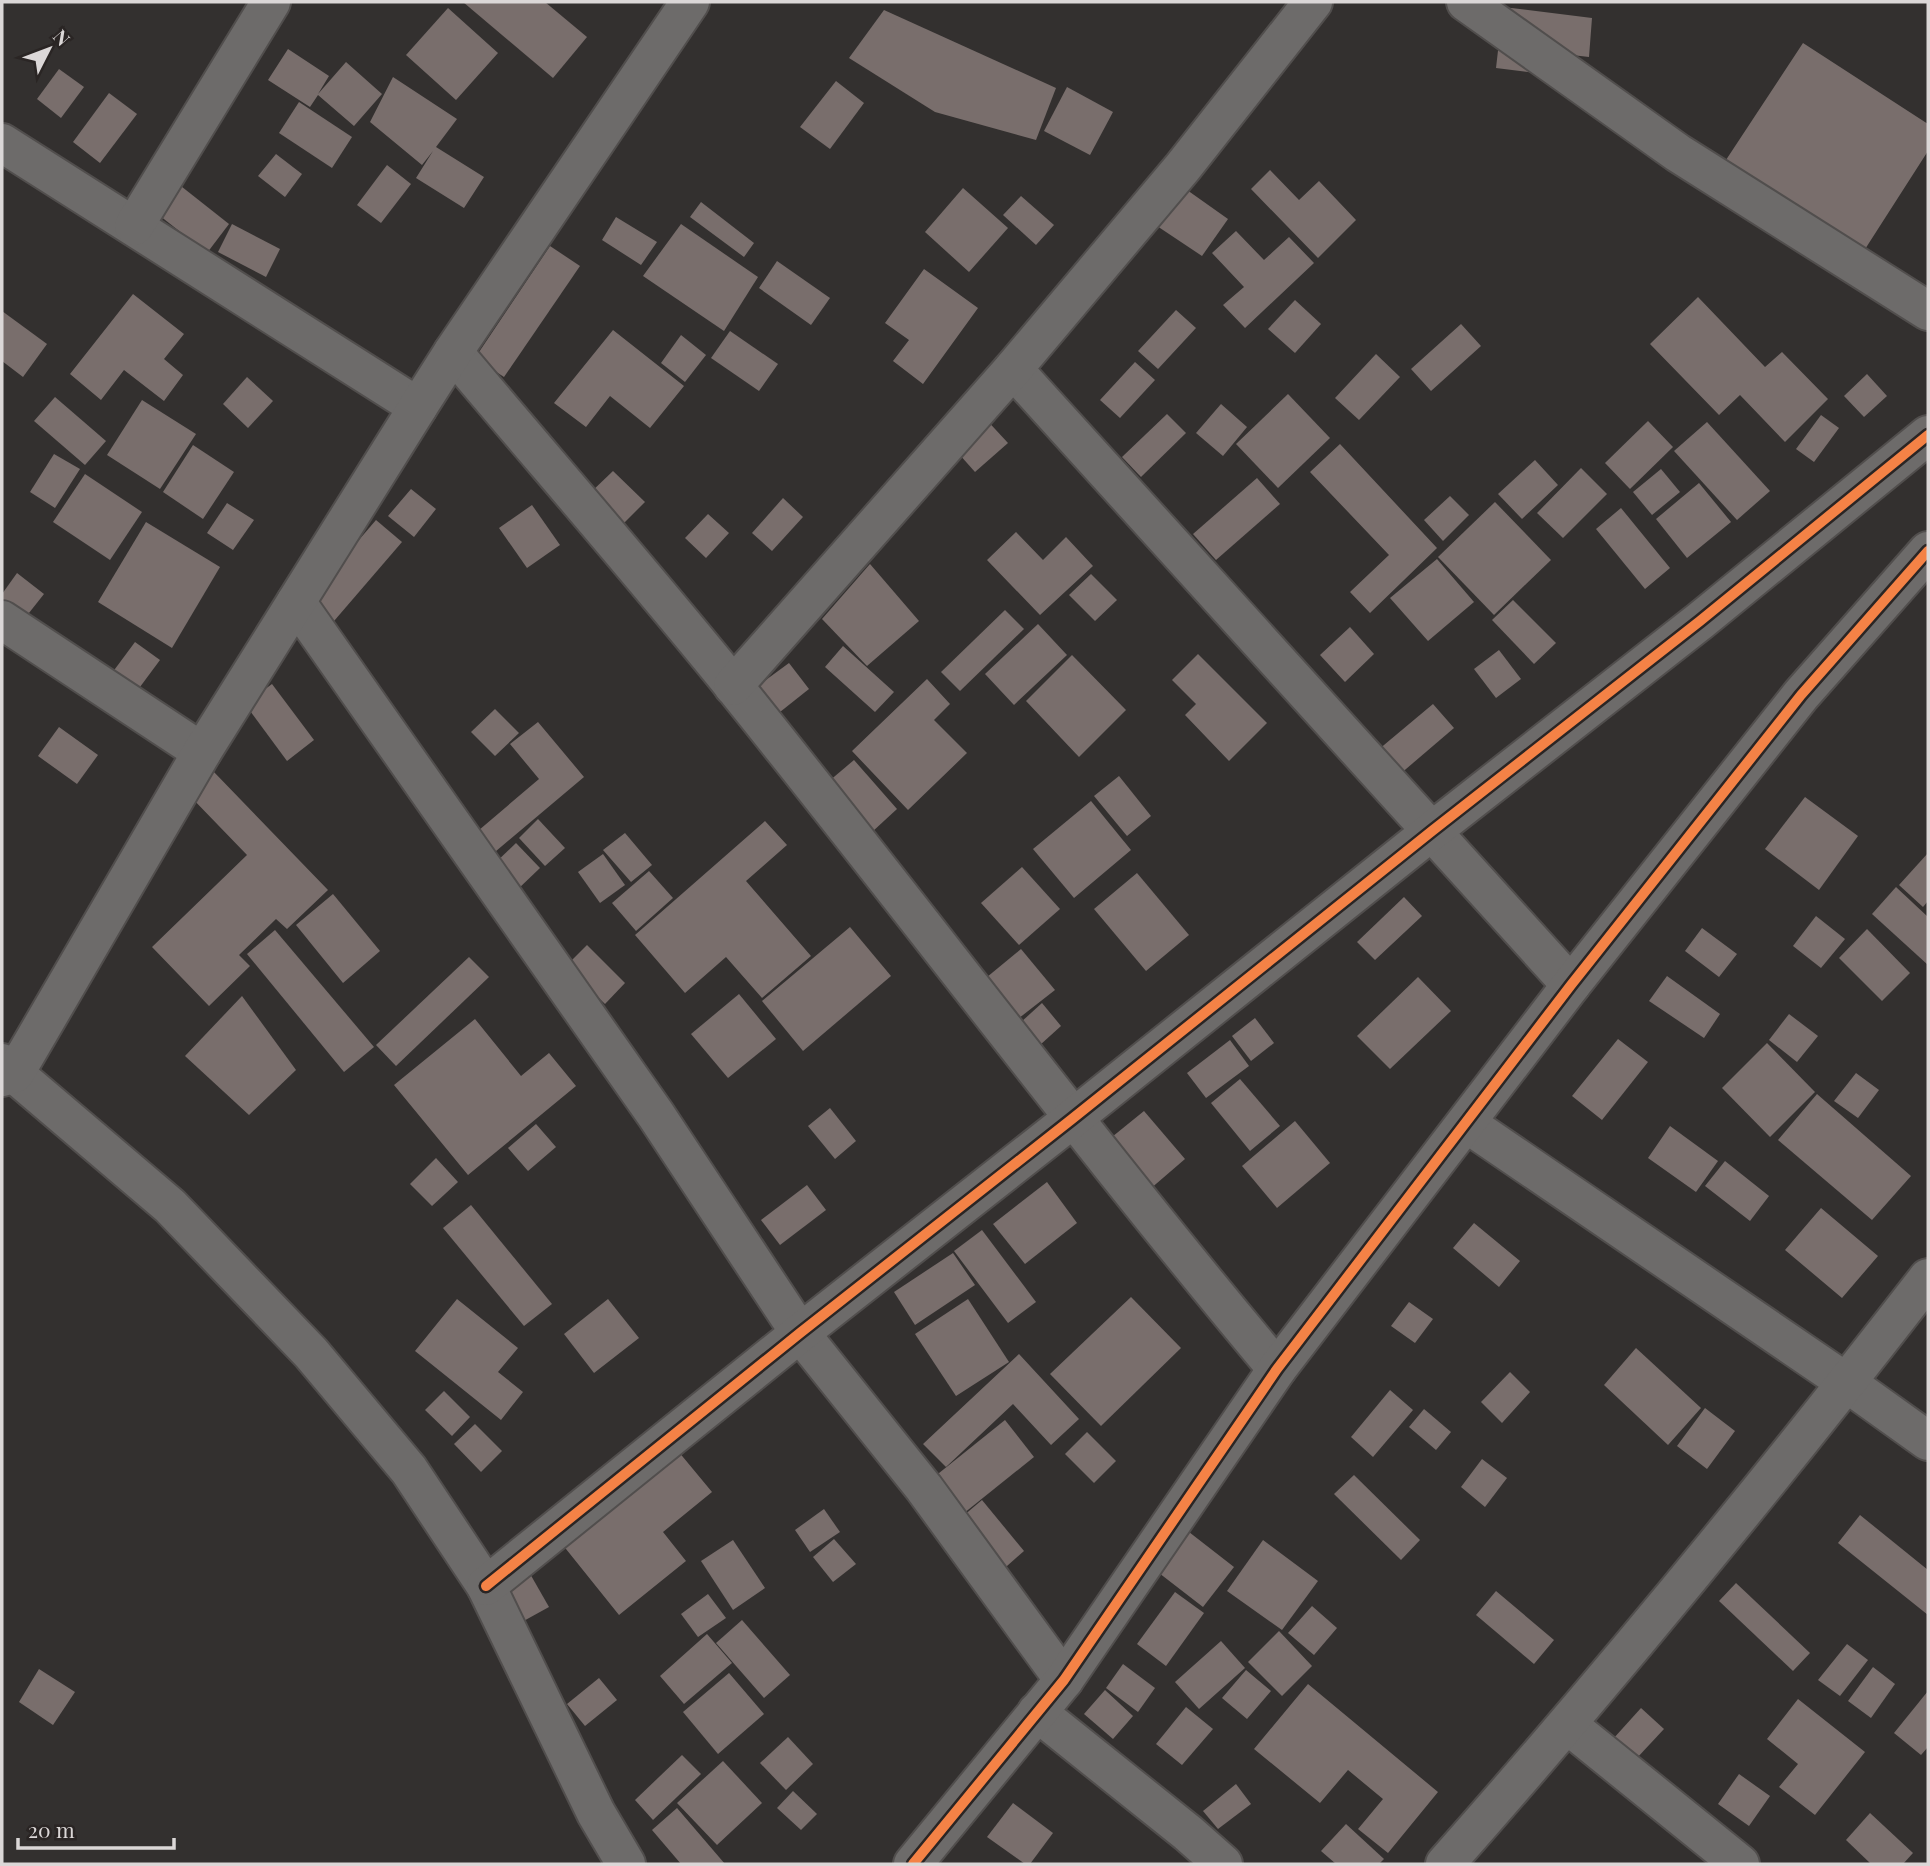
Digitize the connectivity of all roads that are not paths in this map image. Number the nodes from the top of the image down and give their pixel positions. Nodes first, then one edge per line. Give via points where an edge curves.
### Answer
1 (271, 2) edge
2 (690, 2) edge
3 (1313, 2) edge
4 (1466, 2) edge
5 (2, 143) edge
6 (134, 226) junction
7 (1928, 311) edge
8 (453, 352) junction
9 (1013, 369) junction
10 (418, 408) junction
11 (1928, 435) edge
12 (1928, 551) edge
13 (296, 602) junction
14 (2, 620) edge
15 (733, 686) junction
16 (202, 752) junction
17 (1432, 831) junction
18 (1571, 985) junction
19 (6, 1071) edge
20 (1073, 1119) junction
21 (1466, 1123) junction
22 (1928, 1278) edge
23 (800, 1333) junction
24 (1277, 1369) junction
25 (1847, 1382) junction
26 (1928, 1441) edge
27 (486, 1586) junction
28 (1063, 1679) junction
29 (1037, 1712) junction
30 (1568, 1725) junction
31 (626, 1864) edge
32 (913, 1864) edge
33 (1223, 1864) edge
34 (1445, 1864) edge
35 (1740, 1864) edge

1 - 6 street
2 - 8 street
3 - 9 street via 1183,167
4 - 7 street via 1678,153
5 - 6 street
6 - 10 street
8 - 10 street
8 - 15 street
9 - 15 street
9 - 17 street
10 - 13 street
11 - 17 street
12 - 18 street via 1801,695
13 - 16 street
13 - 23 street via 656,1115
14 - 16 street
15 - 20 street
16 - 19 street
17 - 18 street
17 - 20 street
18 - 21 street
19 - 27 street via 170,1206 311,1353 410,1470
20 - 23 street
20 - 24 street
21 - 24 street
21 - 25 street
22 - 25 street
23 - 27 street
23 - 28 street via 924,1488
24 - 28 street
25 - 26 street
25 - 30 street
27 - 31 street via 596,1813
28 - 29 street
29 - 32 street
29 - 33 street
30 - 34 street
30 - 35 street

